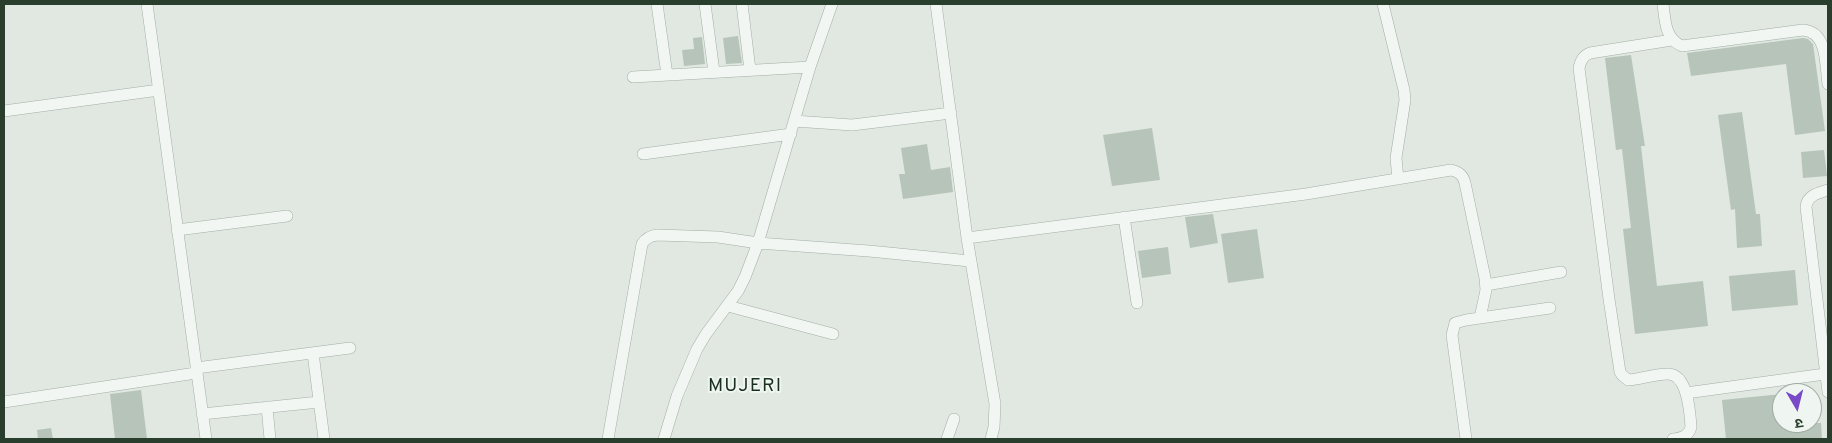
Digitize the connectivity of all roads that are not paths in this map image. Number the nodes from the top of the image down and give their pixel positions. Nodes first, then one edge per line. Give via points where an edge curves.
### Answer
1 (147, 4) edge
2 (658, 4) edge
3 (705, 4) edge
4 (742, 4) edge
5 (832, 4) edge
6 (936, 4) edge
7 (1383, 4) edge
8 (1663, 4) edge
9 (1672, 40) junction
10 (810, 67) junction
11 (750, 70) junction
12 (714, 72) junction
13 (667, 75) junction
14 (633, 78) dead end
15 (1828, 84) edge
16 (158, 90) junction
17 (4, 111) edge
18 (951, 114) junction
19 (794, 121) junction
20 (791, 134) junction
21 (643, 154) dead end
22 (1398, 179) junction
23 (1828, 190) edge
24 (287, 216) dead end
25 (1124, 217) junction
26 (177, 230) junction
27 (967, 238) junction
28 (758, 243) junction
29 (970, 261) junction
30 (1561, 272) dead end
31 (1486, 285) junction
32 (1137, 303) dead end
33 (728, 306) junction
34 (1550, 308) dead end
35 (1480, 318) junction
36 (833, 334) dead end
37 (350, 348) dead end
38 (312, 353) junction
39 (196, 371) junction
40 (1825, 374) junction
41 (1828, 392) edge
42 (1686, 394) junction
43 (4, 402) edge
44 (319, 402) junction
45 (267, 407) junction
46 (202, 414) junction
47 (954, 419) dead end
48 (206, 439) edge
49 (270, 439) edge
50 (324, 439) edge
51 (608, 439) edge
52 (664, 439) edge
53 (946, 439) edge
54 (991, 439) edge
55 (1466, 439) edge
56 (1673, 439) edge

1 - 16 street
2 - 13 street
3 - 12 street
4 - 11 street
5 - 10 street
6 - 18 street
7 - 22 street via 1405,100 1396,158
8 - 9 street
9 - 15 street via 1688,46 1810,31 1820,38 1823,46
9 - 42 street via 1590,52 1580,61 1580,78 1620,372 1628,380 1673,375 1681,381
10 - 11 street
10 - 19 street
11 - 12 street
12 - 13 street
13 - 14 street
16 - 17 street
16 - 26 street
18 - 19 street via 852,125
18 - 27 street
19 - 20 street
20 - 21 street
20 - 28 street
22 - 25 street
22 - 31 street via 1451,170 1464,178
23 - 40 street via 1806,202
24 - 26 street
25 - 27 street
25 - 32 street
26 - 39 street
27 - 29 street
28 - 29 street
28 - 33 street via 745,277
28 - 51 street via 718,237 657,235 645,239
29 - 54 street via 995,404
30 - 31 street
31 - 35 street
33 - 36 street
33 - 52 street via 697,349 677,396
34 - 35 street
35 - 55 street via 1455,323 1452,331
37 - 38 street
38 - 39 street
38 - 44 street
39 - 43 street
39 - 46 street
40 - 41 street
40 - 42 street
42 - 56 street via 1692,427 1690,433
44 - 45 street
44 - 50 street
45 - 46 street
45 - 49 street
46 - 48 street
47 - 53 street

